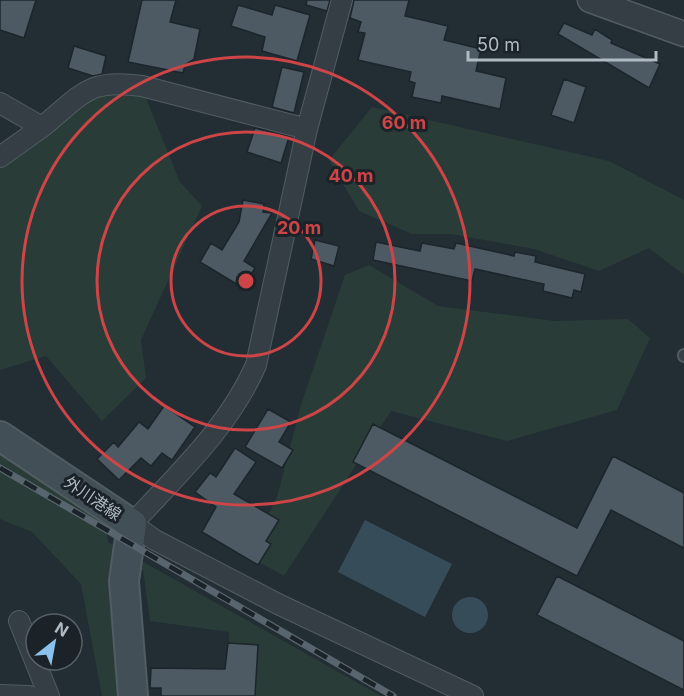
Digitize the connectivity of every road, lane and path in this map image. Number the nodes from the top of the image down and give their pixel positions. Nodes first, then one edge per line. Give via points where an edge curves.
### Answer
1 (342, 0) edge
2 (590, 0) edge
3 (684, 34) edge
4 (0, 103) edge
5 (42, 127) junction
6 (307, 129) junction
7 (0, 157) edge
8 (0, 436) edge
9 (132, 524) junction
10 (19, 621) dead end
11 (0, 695) edge
12 (29, 696) edge
13 (49, 696) edge
14 (133, 696) edge
15 (473, 696) edge

1 - 6 street
2 - 3 street
4 - 5 street
5 - 6 street via 92,86 114,82
5 - 7 street
6 - 9 street via 264,336 244,392 220,428
8 - 9 main road, 外川港線
9 - 14 main road, 外川港線 via 124,581
9 - 15 street via 278,604
10 - 13 street
11 - 12 street

